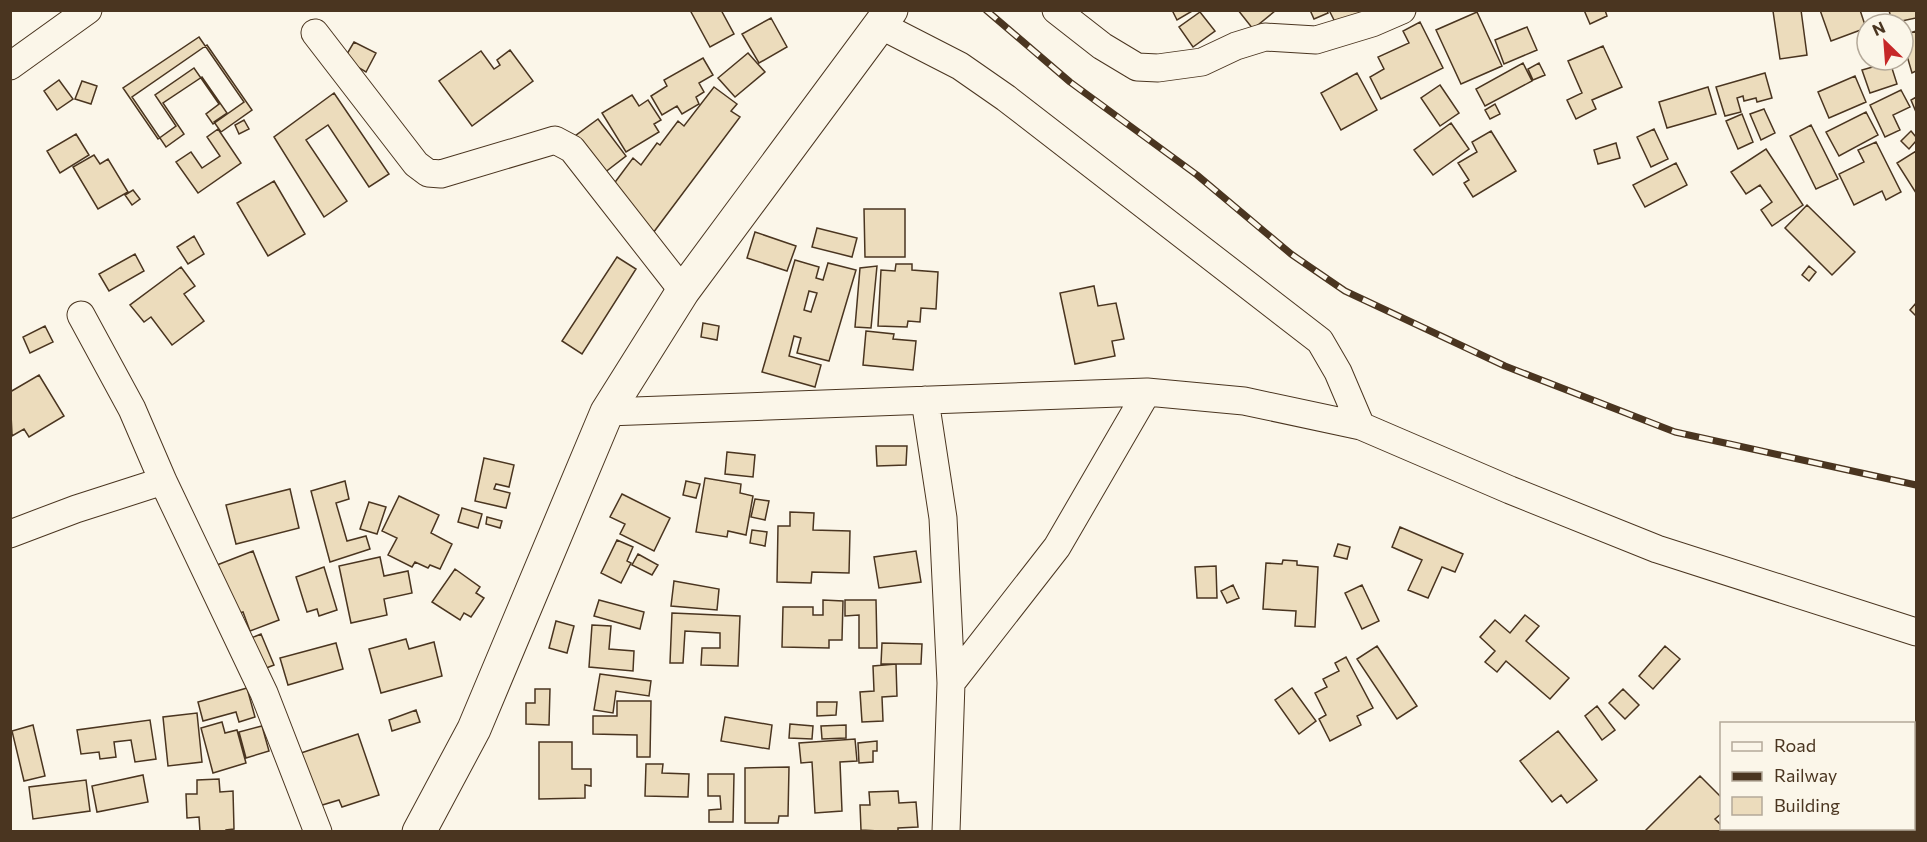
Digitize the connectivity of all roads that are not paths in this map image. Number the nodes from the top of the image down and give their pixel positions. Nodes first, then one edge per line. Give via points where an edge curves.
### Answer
1 (88, 10) edge
2 (1056, 10) edge
3 (1402, 10) edge
4 (885, 18) edge
5 (315, 33) dead end
6 (10, 66) edge
7 (683, 291) junction
8 (81, 315) dead end
9 (1147, 392) junction
10 (925, 400) junction
11 (607, 412) junction
12 (1361, 426) junction
13 (163, 481) junction
14 (10, 534) edge
15 (1917, 632) edge
16 (951, 683) junction
17 (318, 831) edge
18 (419, 831) edge
19 (946, 831) edge

1 - 6 street
2 - 3 street via 1137,67 1158,69 1202,62 1265,37 1316,40
4 - 7 main road
4 - 12 street via 1006,98 1320,341
5 - 7 street via 416,164 429,173 441,174 555,140 573,149
7 - 11 main road
8 - 13 street via 132,409
9 - 10 street
9 - 12 street via 1244,401
9 - 16 street via 1057,547
10 - 11 street
10 - 16 street via 943,518
11 - 18 main road via 474,729
12 - 15 street via 1656,549
13 - 14 street
13 - 17 street via 264,693
16 - 19 street

